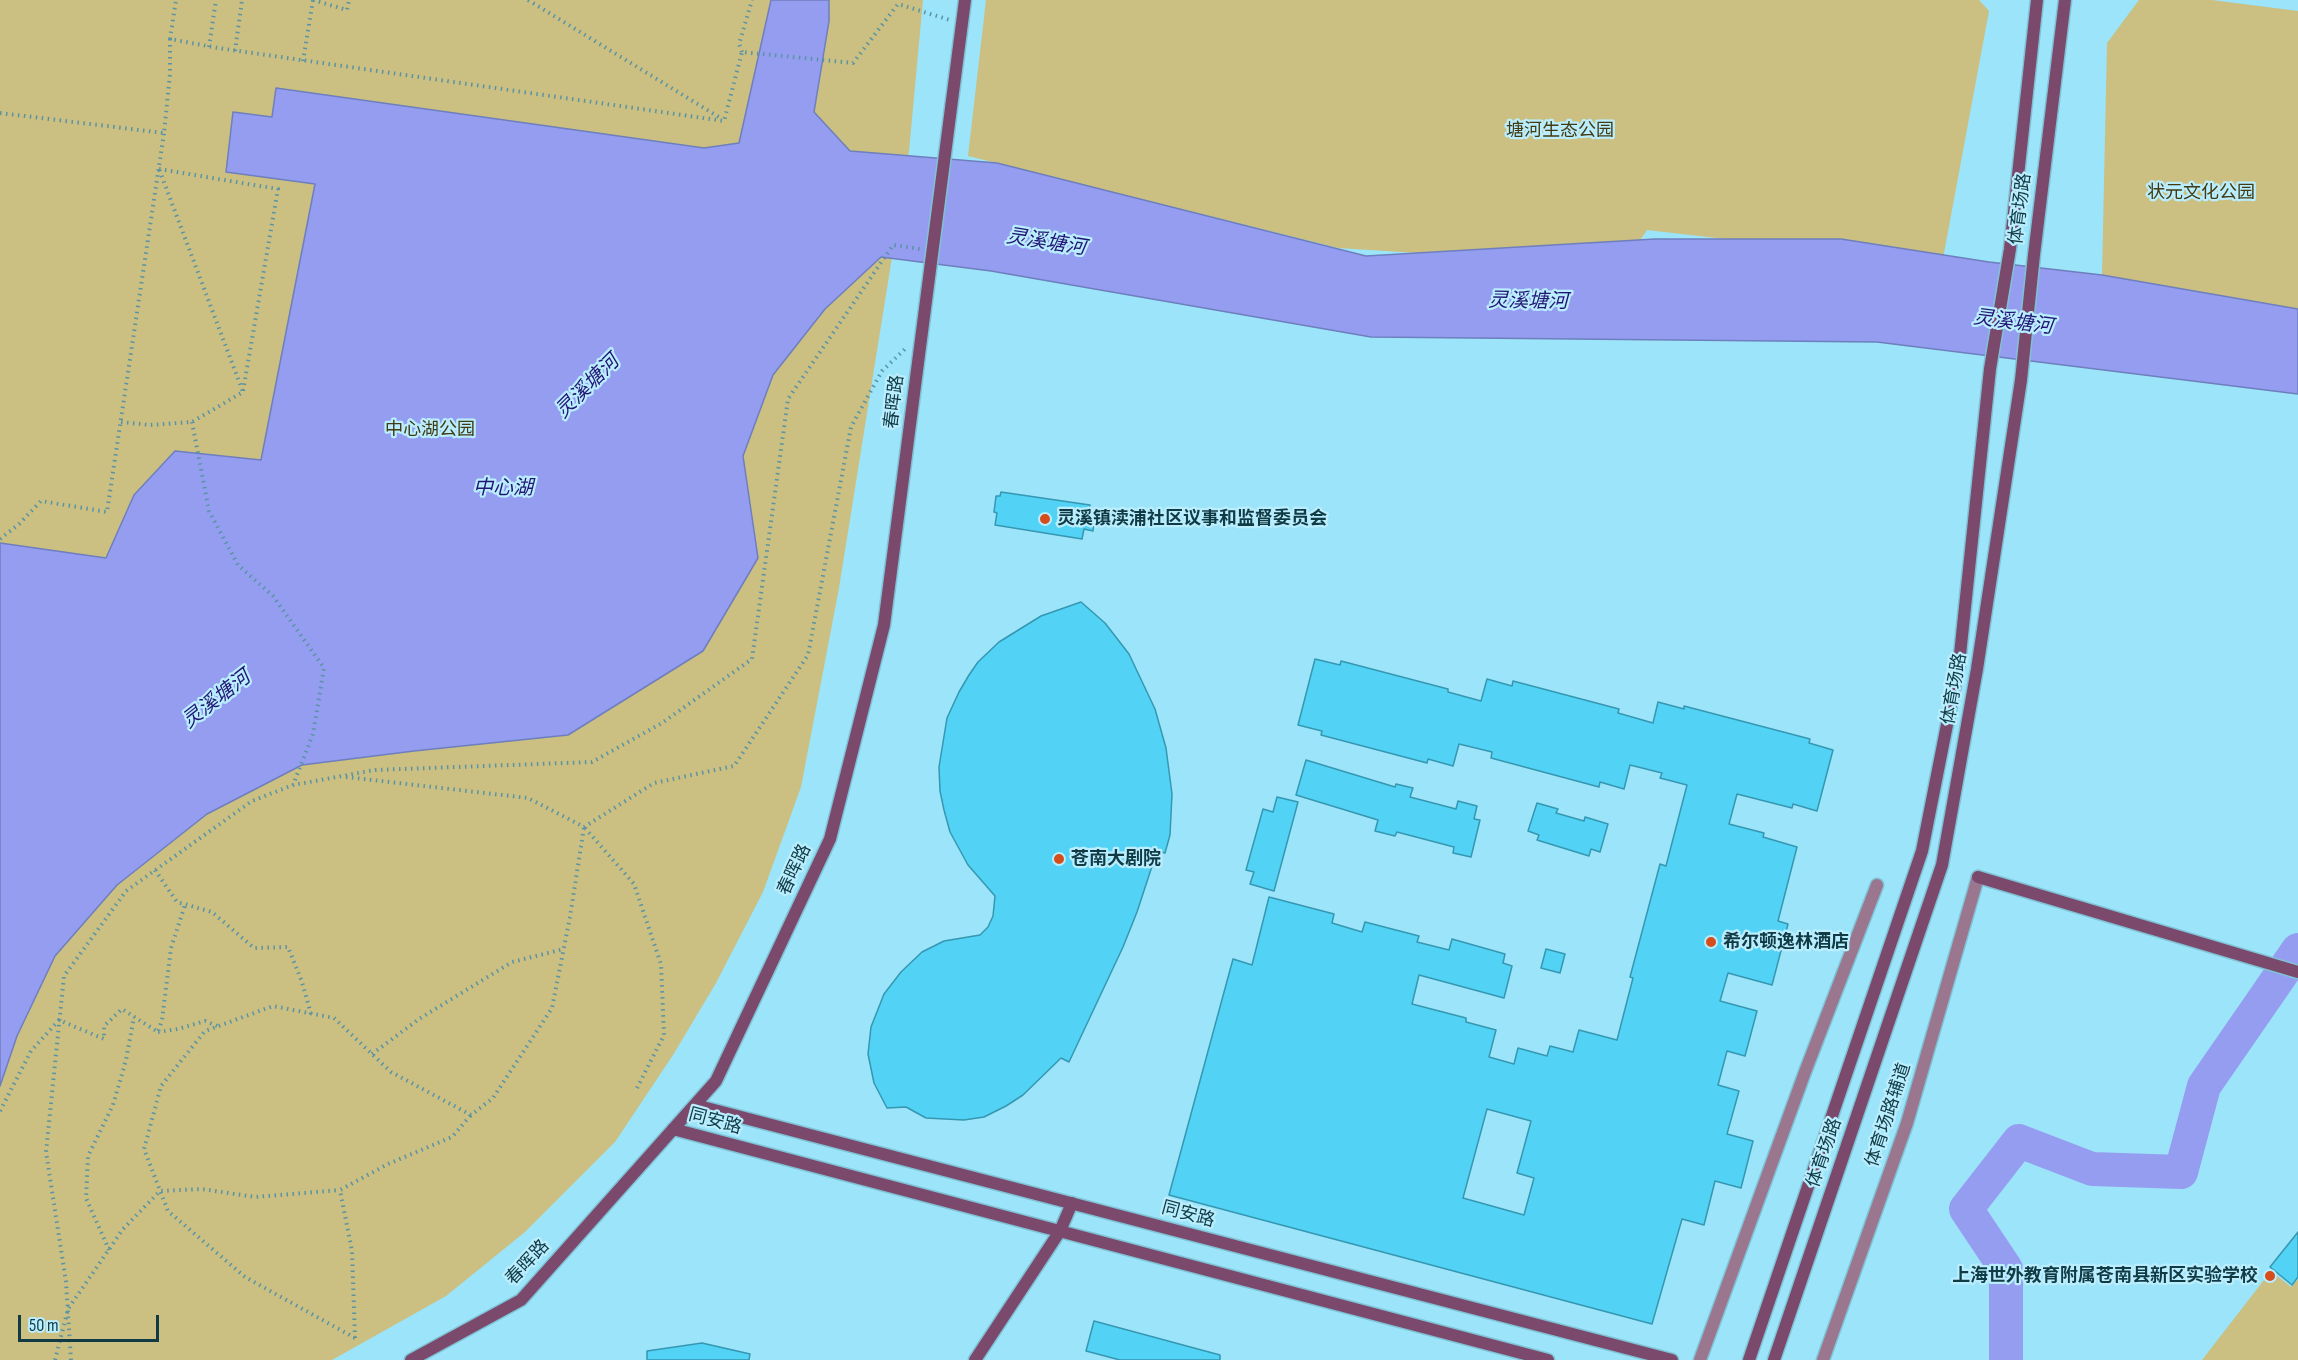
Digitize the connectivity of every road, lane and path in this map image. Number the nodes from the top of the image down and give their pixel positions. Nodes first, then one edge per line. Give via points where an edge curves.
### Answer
1 (176, 0) edge
2 (216, 0) edge
3 (242, 0) edge
4 (313, 0) edge
5 (349, 0) edge
6 (528, 0) edge
7 (752, 0) edge
8 (965, 0) edge
9 (2037, 0) edge
10 (2065, 0) edge
11 (962, 24) junction
12 (170, 39) junction
13 (209, 47) junction
14 (235, 51) junction
15 (742, 52) junction
16 (303, 61) junction
17 (0, 113) edge
18 (724, 121) junction
19 (164, 133) junction
20 (159, 168) junction
21 (933, 250) junction
22 (922, 334) junction
23 (243, 392) junction
24 (121, 422) junction
25 (192, 422) junction
26 (0, 539) edge
27 (339, 777) junction
28 (293, 785) junction
29 (584, 827) junction
30 (155, 870) junction
31 (1877, 885) dead end
32 (185, 904) junction
33 (564, 949) junction
34 (2298, 972) edge
35 (311, 1014) junction
36 (134, 1017) junction
37 (59, 1020) junction
38 (217, 1026) junction
39 (158, 1032) junction
40 (372, 1054) junction
41 (638, 1088) dead end
42 (695, 1105) junction
43 (0, 1111) edge
44 (471, 1115) junction
45 (673, 1129) junction
46 (340, 1190) junction
47 (160, 1191) junction
48 (1072, 1203) junction
49 (1060, 1231) junction
50 (109, 1250) junction
51 (68, 1309) junction
52 (55, 1360) edge
53 (71, 1360) edge
54 (411, 1360) edge
55 (975, 1360) edge
56 (1548, 1360) edge
57 (1672, 1360) edge
58 (1700, 1360) edge
59 (1749, 1360) edge
60 (1774, 1360) edge
61 (1823, 1360) edge

1 - 12 path
2 - 13 path
3 - 14 path
4 - 5 path via 347,10
4 - 16 path
6 - 18 path
7 - 15 path via 739,44
8 - 11 street, 春晖路
9 - 59 street, 体育场路 via 2010,249 1990,369 1959,664 1922,851
10 - 60 street, 体育场路 via 2021,380 1977,669 1942,865
11 - 15 path via 898,4 853,63
11 - 21 street, 春晖路
12 - 13 path
12 - 19 path
13 - 14 path
14 - 16 path
15 - 18 path
16 - 18 path
17 - 19 path
19 - 20 path
20 - 23 path
20 - 23 path via 278,189
20 - 24 path
21 - 22 street, 春晖路
21 - 27 path via 893,245 788,399 752,659 662,723 592,762 375,770
22 - 29 path via 882,371 851,426 808,655 734,766 654,783
22 - 42 street, 春晖路 via 884,625 830,839 716,1081
23 - 25 path
24 - 25 path
24 - 26 path via 108,512 41,501
25 - 28 path via 209,511 238,565 273,596 324,668 313,734
27 - 28 path
27 - 29 path via 528,798
28 - 30 path via 252,801
29 - 33 path
29 - 41 path via 634,884 661,964 664,1035
30 - 32 path via 177,902
30 - 37 path via 126,891 64,976
31 - 58 street
32 - 35 path via 212,912 254,948 288,947
32 - 39 path via 171,948
33 - 40 path via 512,962 419,1019
33 - 44 path via 552,1008 493,1098
34 - 61 street, 体育场路辅道 via 1978,877 1907,1123
35 - 38 path via 273,1006
35 - 40 path via 334,1018
36 - 37 path via 122,1009 104,1026 104,1039
36 - 39 path
36 - 50 path via 112,1105 88,1156 86,1198
37 - 43 path via 31,1051
37 - 51 path via 45,1152
38 - 39 path via 205,1021
38 - 47 path via 205,1031 161,1086 144,1149
40 - 44 path via 391,1072
42 - 45 street, 春晖路
42 - 48 street, 同安路
44 - 46 path via 452,1137 387,1164
45 - 49 street, 同安路
45 - 54 street, 春晖路 via 521,1300
46 - 47 path via 255,1197 202,1189
46 - 47 path via 352,1251 355,1338 245,1277 168,1211
47 - 50 path via 123,1229
48 - 49 street
48 - 57 street, 同安路
49 - 55 street
49 - 56 street, 同安路
50 - 51 path
51 - 52 path
51 - 53 path

